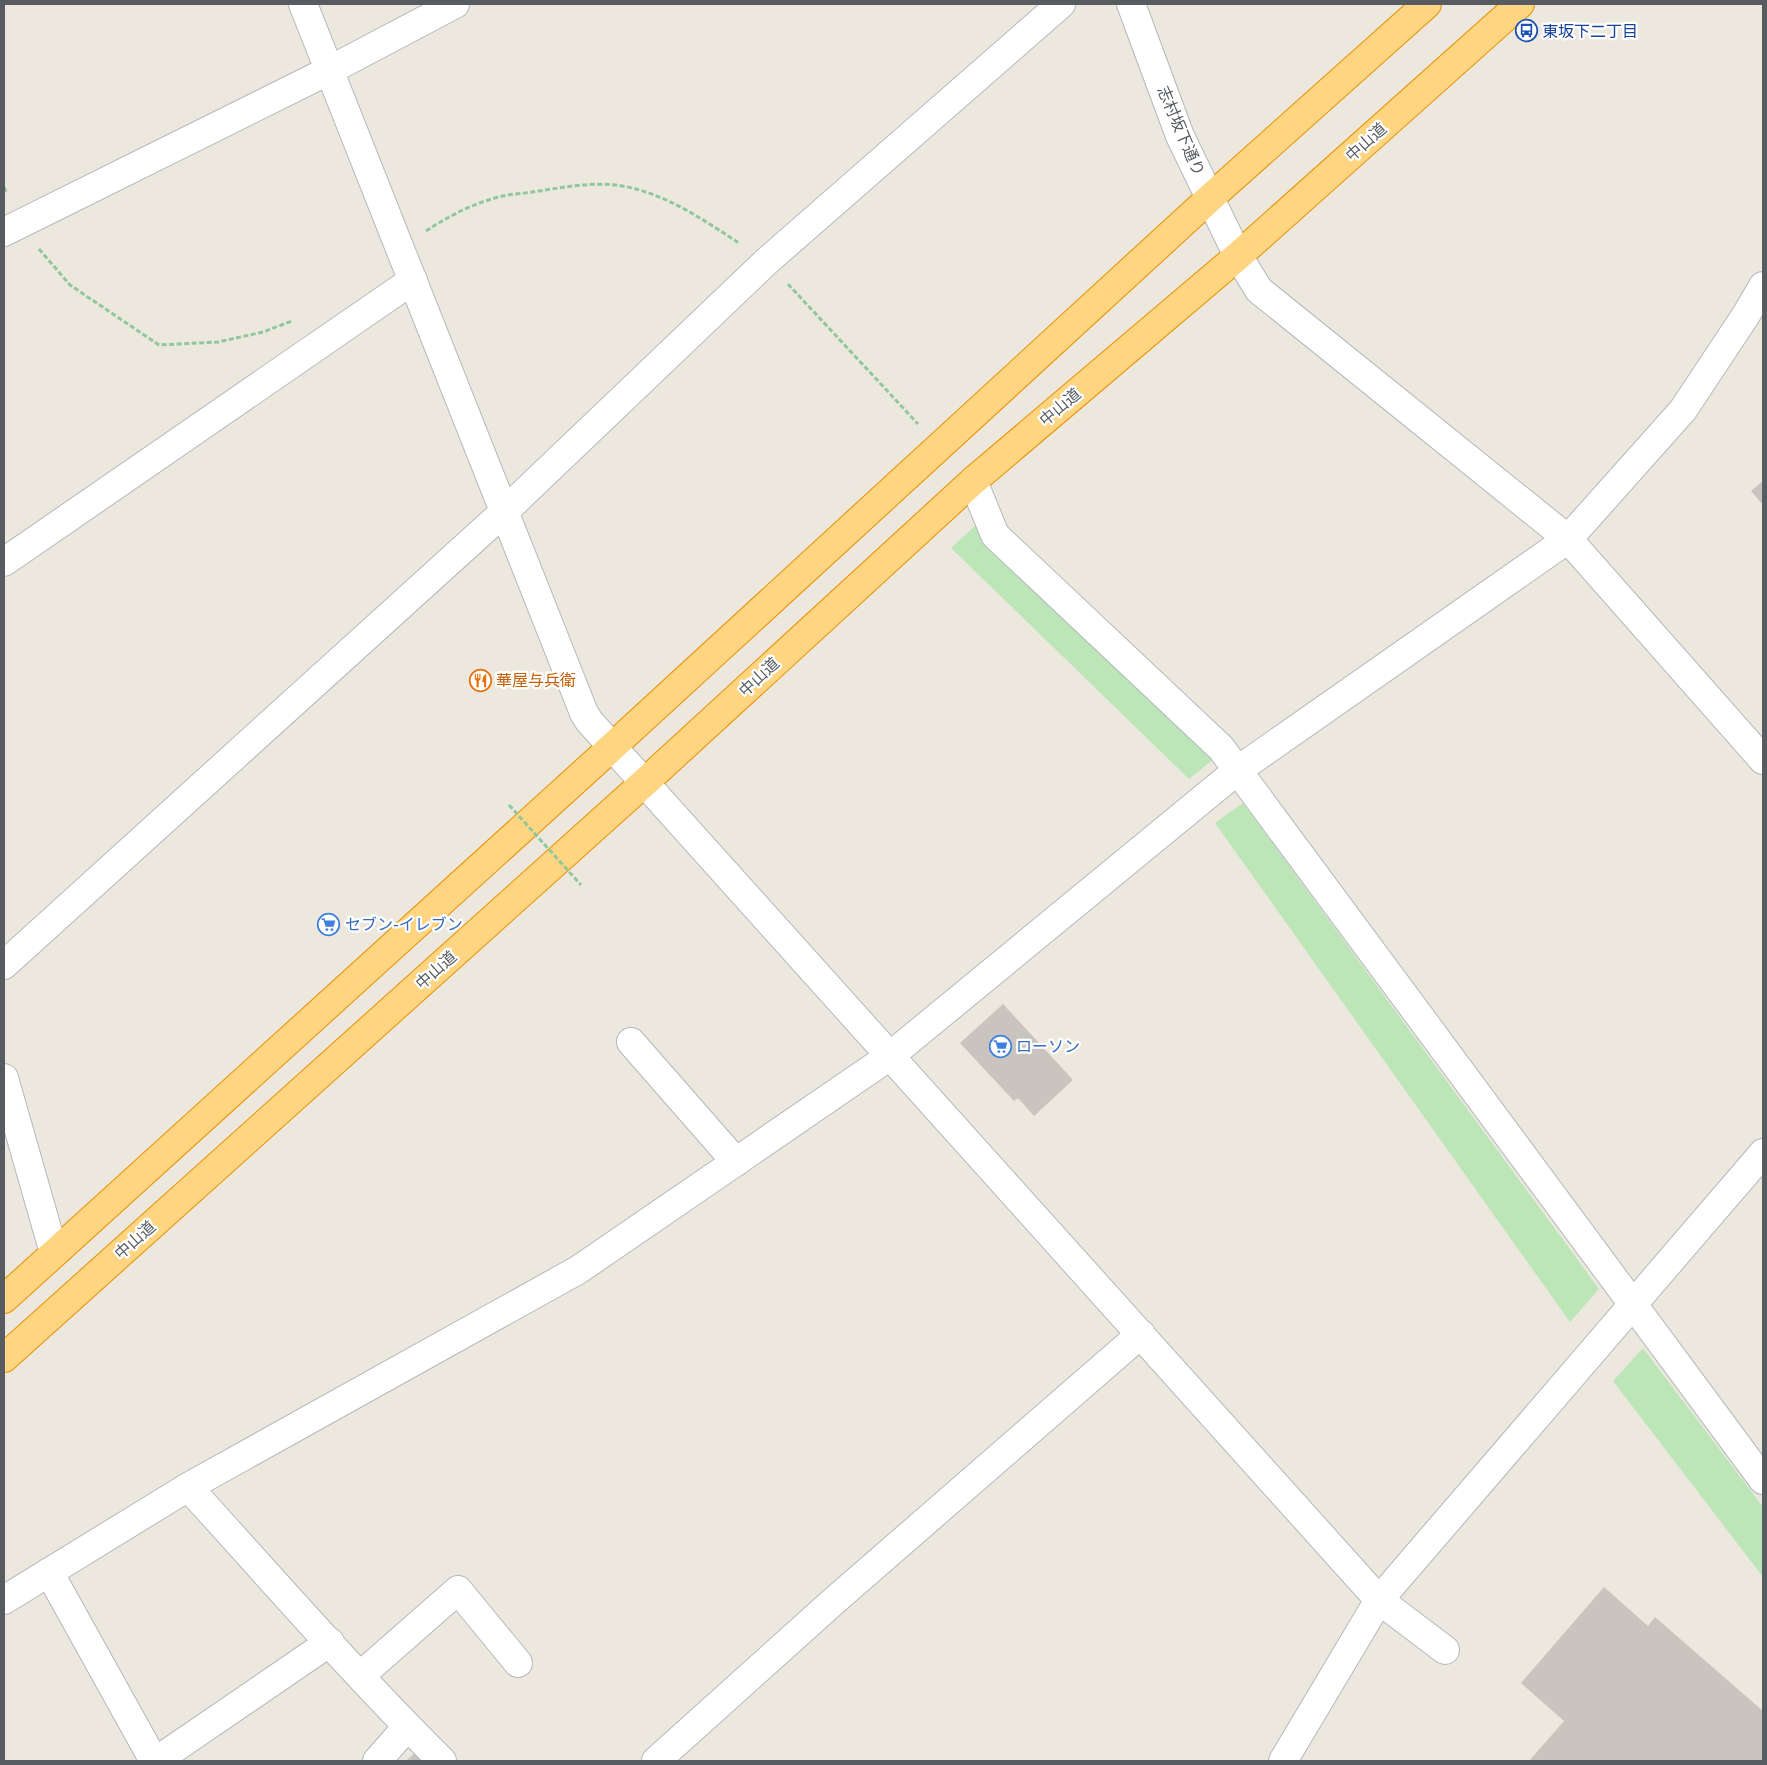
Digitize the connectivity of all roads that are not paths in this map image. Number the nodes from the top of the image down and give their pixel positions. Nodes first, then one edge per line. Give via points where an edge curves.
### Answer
1 (303, 4) edge
2 (1062, 4) edge
3 (1131, 4) edge
4 (1427, 4) edge
5 (1520, 4) edge
6 (447, 5) edge
7 (330, 70) junction
8 (1210, 198) junction
9 (12, 227) edge
10 (1238, 256) junction
11 (412, 280) junction
12 (1763, 286) edge
13 (973, 480) junction
14 (504, 511) junction
15 (1568, 540) junction
16 (4, 562) edge
17 (612, 747) junction
18 (1763, 760) edge
19 (1238, 770) junction
20 (645, 782) junction
21 (4, 965) edge
22 (631, 1042) dead end
23 (890, 1056) junction
24 (4, 1078) edge
25 (1763, 1153) edge
26 (736, 1162) junction
27 (54, 1252) junction
28 (4, 1299) edge
29 (1633, 1305) junction
30 (1141, 1334) junction
31 (4, 1358) edge
32 (1763, 1480) edge
33 (188, 1486) junction
34 (49, 1572) junction
35 (4, 1600) edge
36 (1379, 1600) junction
37 (330, 1642) junction
38 (1445, 1650) dead end
39 (518, 1663) dead end
40 (360, 1676) junction
41 (407, 1727) junction
42 (155, 1761) edge
43 (377, 1761) edge
44 (442, 1761) edge
45 (656, 1761) edge
46 (1283, 1761) edge

1 - 7 street
2 - 14 street via 767,261
3 - 8 street, 志村坂下通り via 1180,136
4 - 8 highway
5 - 10 highway, 中山道
6 - 7 street
7 - 9 street
7 - 11 street
8 - 10 street, 志村坂下通り
8 - 17 highway
10 - 13 highway, 中山道
10 - 15 street, 志村坂下通り via 1259,290
11 - 14 street
11 - 16 street
12 - 15 street via 1683,410
13 - 19 street via 995,536 1220,748
13 - 20 highway, 中山道
14 - 17 street via 584,713
14 - 21 street
15 - 18 street, 志村坂下通り
15 - 19 street
17 - 20 street
17 - 27 highway
19 - 23 street
19 - 29 street
20 - 23 street
20 - 31 highway, 中山道
22 - 26 street
23 - 26 street
23 - 30 street
24 - 27 street
25 - 29 street
26 - 33 street via 578,1270
27 - 28 highway
29 - 32 street
29 - 36 street
30 - 36 street
30 - 45 street via 835,1600
33 - 34 street
33 - 37 street
34 - 35 street
34 - 42 street
36 - 38 street
36 - 46 street
37 - 40 street
37 - 42 street
39 - 40 street via 458,1590
40 - 41 street
41 - 43 street
41 - 44 street

